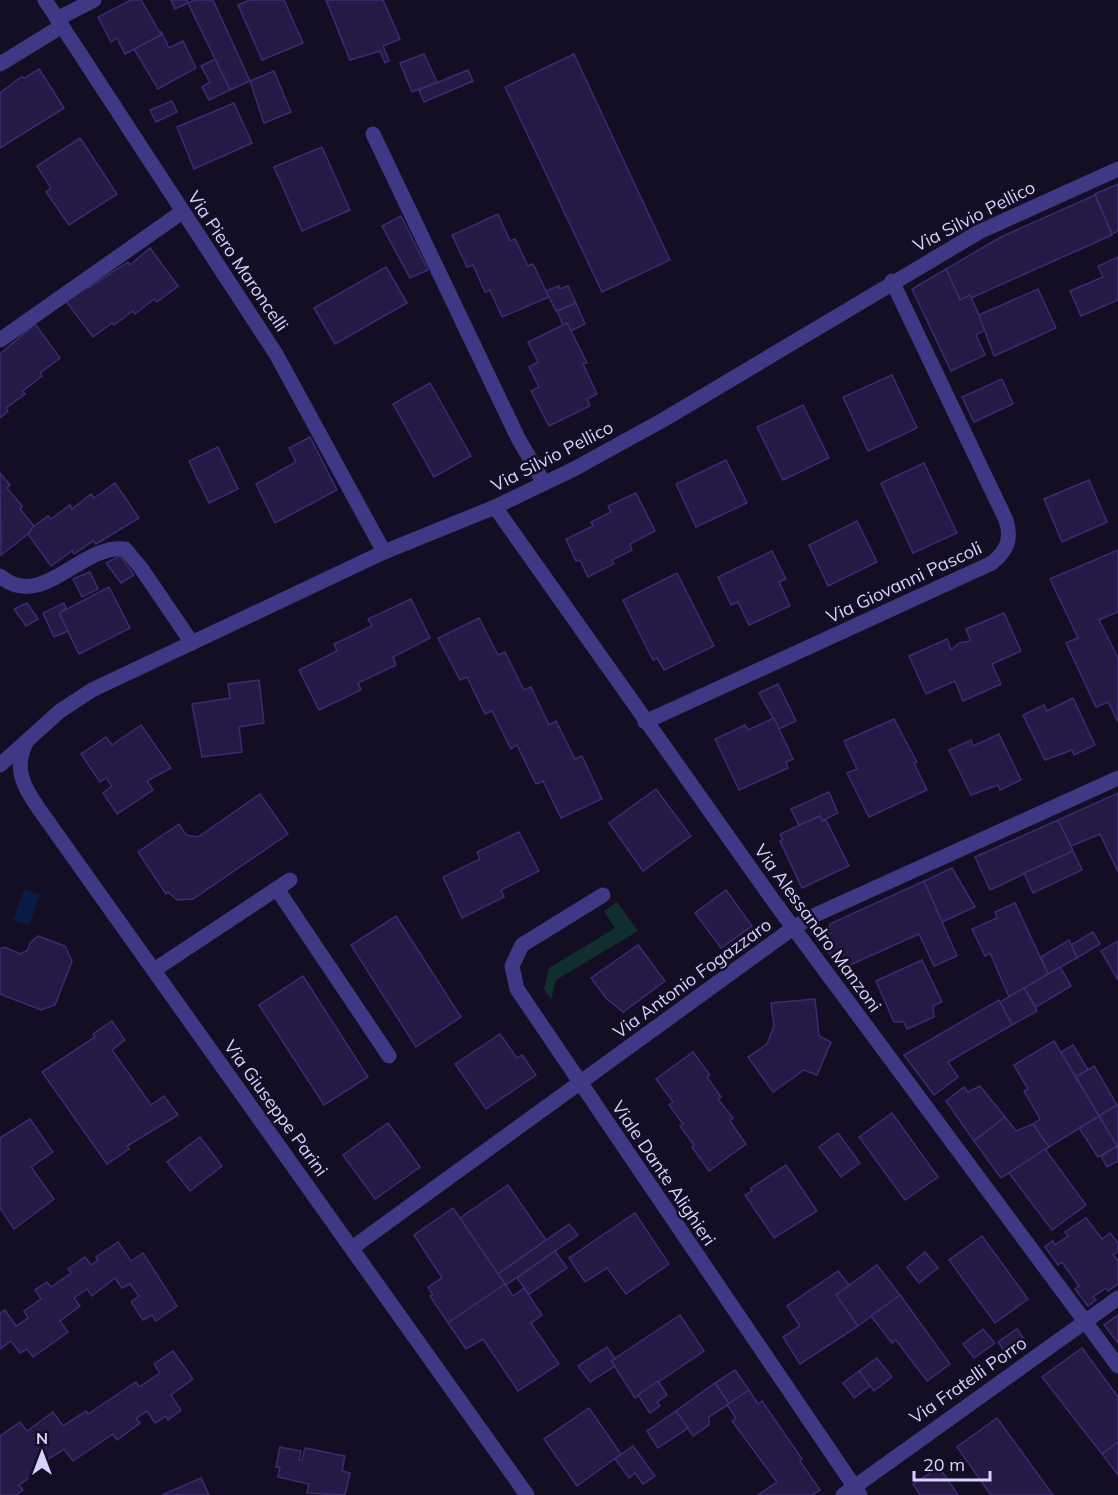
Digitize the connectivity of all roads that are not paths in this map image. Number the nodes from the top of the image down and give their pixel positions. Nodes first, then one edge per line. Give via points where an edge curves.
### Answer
1 (45, 0) edge
2 (94, 0) edge
3 (60, 22) junction
4 (0, 64) edge
5 (374, 134) dead end
6 (1118, 169) edge
7 (182, 212) junction
8 (892, 281) junction
9 (0, 340) edge
10 (544, 483) junction
11 (495, 507) junction
12 (384, 552) junction
13 (0, 576) edge
14 (192, 643) junction
15 (645, 722) junction
16 (29, 737) junction
17 (0, 765) edge
18 (1118, 778) edge
19 (290, 880) dead end
20 (277, 889) junction
21 (603, 895) dead end
22 (793, 928) junction
23 (154, 970) junction
24 (389, 1056) dead end
25 (580, 1084) junction
26 (352, 1248) junction
27 (1118, 1298) edge
28 (1085, 1321) junction
29 (1118, 1366) edge
30 (852, 1492) edge
31 (527, 1495) edge

1 - 3 street, Via Piero Maroncelli
2 - 3 street
3 - 4 street
3 - 7 street, Via Piero Maroncelli
5 - 10 street via 518,438
6 - 8 street, Via Silvio Pellico via 979,232
7 - 9 street
7 - 12 street, Via Piero Maroncelli via 282,363
8 - 10 street, Via Silvio Pellico via 663,420
8 - 15 street, Via Giovanni Pascoli via 1006,520 1010,532 1008,545 992,563
10 - 11 street, Via Silvio Pellico
11 - 12 street, Via Silvio Pellico
11 - 15 street, Via Alessandro Manzoni
12 - 14 street, Via Silvio Pellico
13 - 14 street via 22,588 37,585 108,550 125,549
14 - 16 street, Via Silvio Pellico via 92,690
15 - 22 street, Via Alessandro Manzoni
16 - 17 street, Via Silvio Pellico
16 - 23 street, Via Giuseppe Parini via 20,754 20,772 26,789
18 - 22 street, Via Antonio Fogazzaro
19 - 20 street
20 - 23 street
20 - 24 street
21 - 25 street, Viale Dante Alighieri via 522,945 512,966 520,994
22 - 25 street, Via Antonio Fogazzaro
22 - 28 street, Via Alessandro Manzoni
23 - 26 street, Via Giuseppe Parini
25 - 26 street, Via Antonio Fogazzaro
25 - 30 street, Viale Dante Alighieri
26 - 31 street, Via Giuseppe Parini
27 - 28 street, Via Fratelli Porro
28 - 29 street, Via Alessandro Manzoni
28 - 30 street, Via Fratelli Porro

